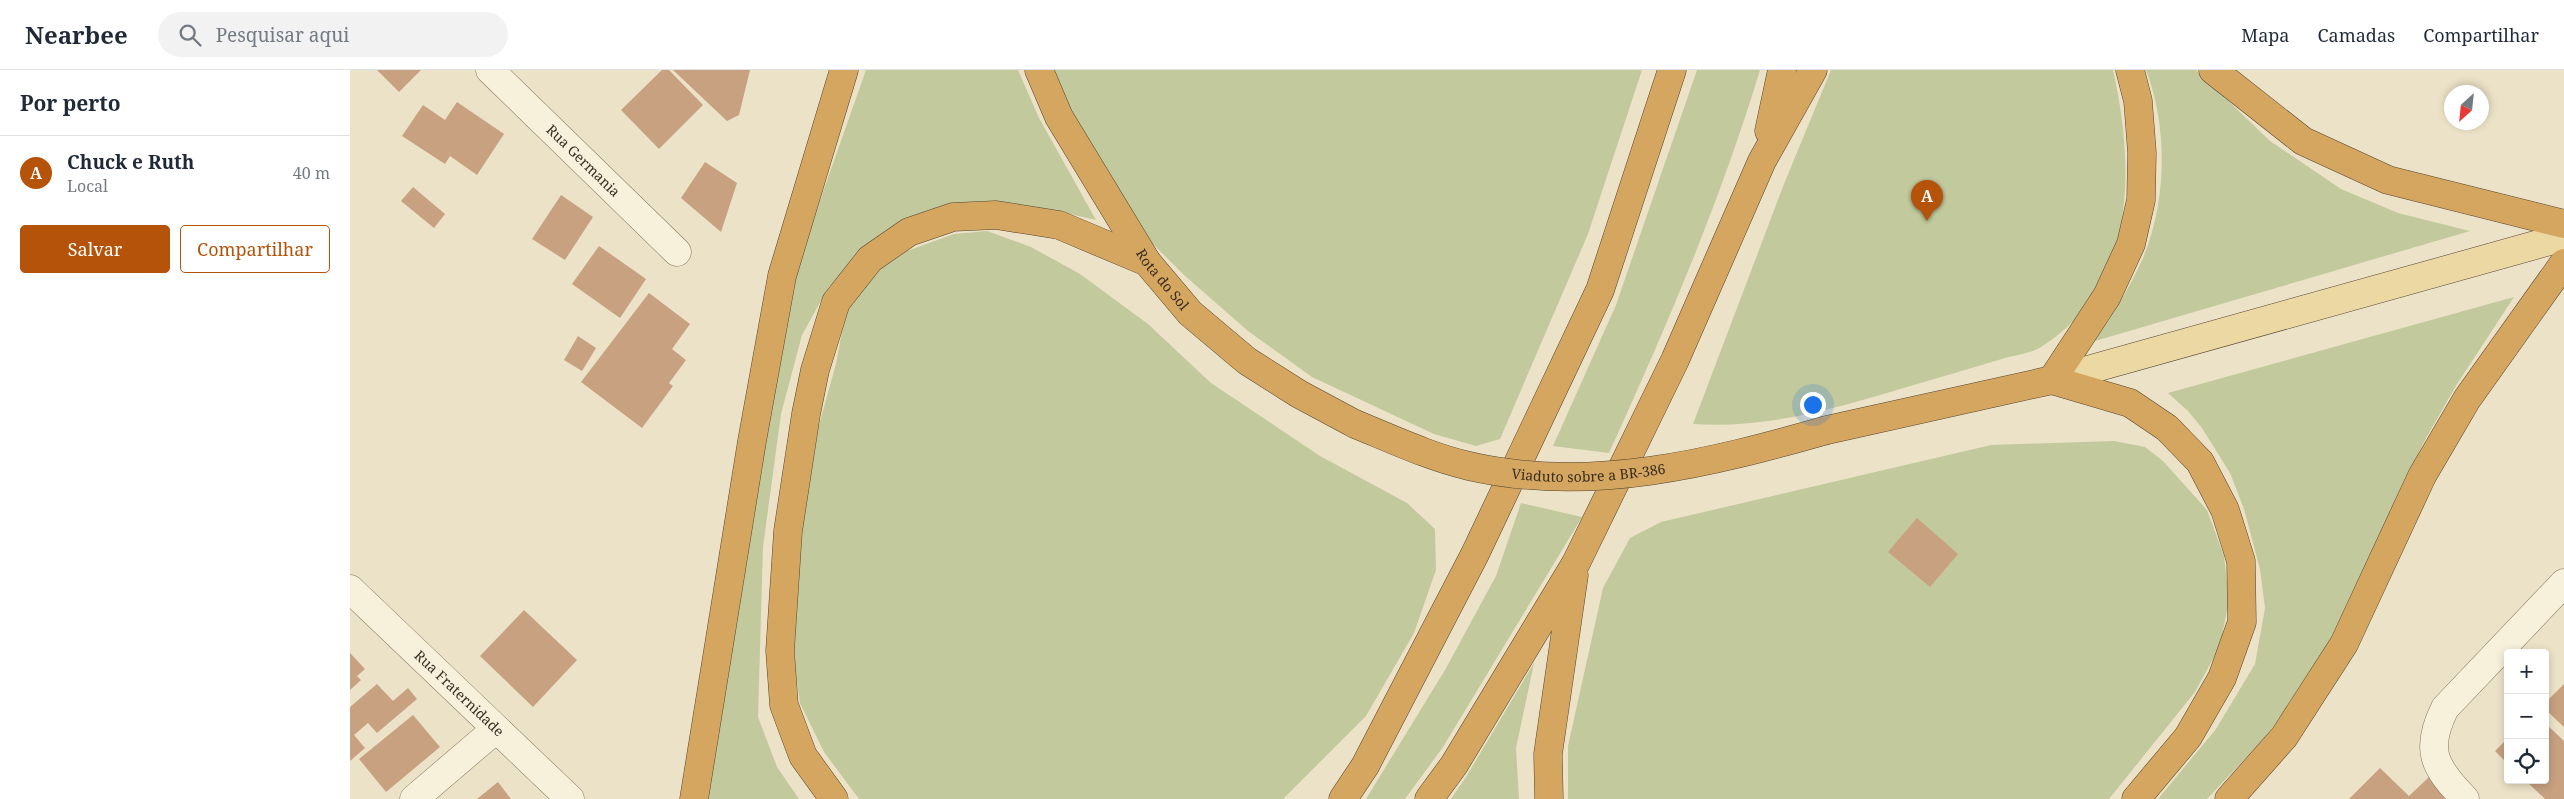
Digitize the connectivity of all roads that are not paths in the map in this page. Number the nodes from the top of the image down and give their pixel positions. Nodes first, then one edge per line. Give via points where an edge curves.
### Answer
1 (490, 70) edge
2 (844, 70) edge
3 (1039, 70) edge
4 (1660, 70) edge
5 (1672, 70) edge
6 (1782, 70) edge
7 (1813, 70) edge
8 (2130, 70) edge
9 (2213, 70) edge
10 (1654, 125) junction
11 (1762, 162) junction
12 (2564, 224) edge
13 (2564, 236) edge
14 (677, 252) dead end
15 (1147, 262) junction
16 (2564, 263) edge
17 (2052, 380) junction
18 (1355, 424) joint
19 (1576, 563) junction
20 (2564, 583) edge
21 (350, 588) edge
22 (496, 729) junction
23 (1365, 766) junction
24 (414, 799) edge
25 (570, 799) edge
26 (694, 799) edge
27 (834, 799) edge
28 (1324, 799) edge
29 (1343, 799) edge
30 (1429, 799) edge
31 (1549, 799) edge
32 (2136, 799) edge
33 (2229, 799) edge
34 (2465, 799) edge

1 - 14 street, Rua Germania
2 - 26 highway via 782,276 750,450
3 - 15 highway, Rota do Sol via 1059,116
4 - 10 highway
5 - 10 highway
6 - 11 highway
7 - 11 highway
8 - 17 highway via 2138,101 2142,153 2141,200 2131,244 2107,296
9 - 12 highway via 2303,141 2388,180
10 - 23 highway via 1600,290 1475,554
11 - 19 highway via 1675,360
13 - 17 main road
15 - 18 highway, Rota do Sol via 1190,313 1248,361 1299,394
15 - 27 highway via 1059,225 996,215 953,217 909,232 870,259 836,302 815,370 806,414 788,531 780,652 784,705 803,756
16 - 33 highway via 2467,399 2422,476 2344,644 2284,737
17 - 18 highway, Viaduto sobre a BR-386, bridge via 1827,430 1737,455 1649,472 1589,477 1538,475 1469,466
17 - 32 highway via 2130,403 2167,428 2200,462 2225,510 2241,560 2242,622 2222,678 2188,737
19 - 30 highway via 1454,765
19 - 31 highway via 1548,754
20 - 34 street via 2446,708 2435,728 2434,751 2444,777
21 - 22 street, Rua Fraternidade
22 - 24 street
22 - 25 street, Rua Fraternidade
23 - 28 highway
23 - 29 highway

